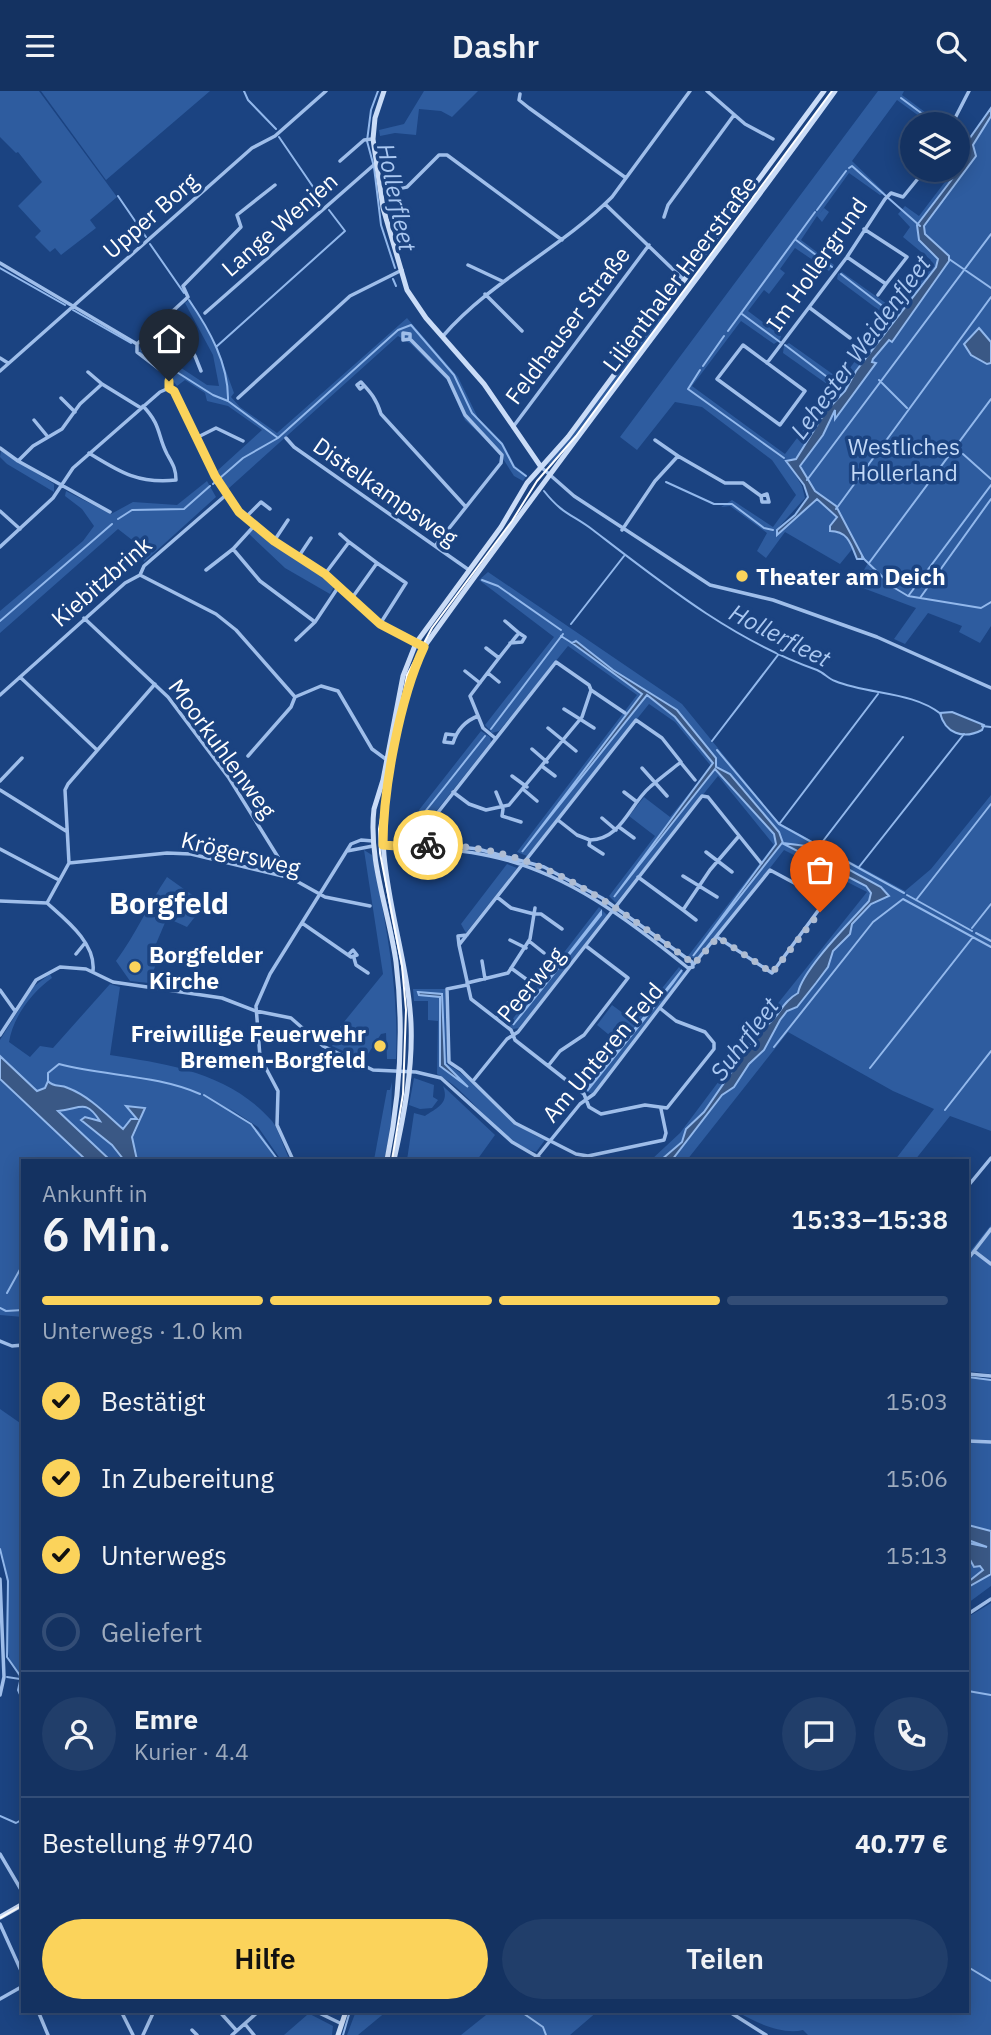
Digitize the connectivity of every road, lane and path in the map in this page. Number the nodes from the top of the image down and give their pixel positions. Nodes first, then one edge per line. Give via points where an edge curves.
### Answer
1 (326, 91) edge
2 (384, 91) edge
3 (690, 91) edge
4 (707, 91) edge
5 (824, 91) edge
6 (835, 91) edge
7 (969, 91) edge
8 (520, 94) dead end
9 (958, 112) edge
10 (734, 115) junction
11 (773, 139) dead end
12 (369, 140) junction
13 (340, 161) dead end
14 (375, 164) junction
15 (626, 178) junction
16 (915, 182) edge
17 (275, 185) dead end
18 (381, 192) junction
19 (605, 204) junction
20 (664, 217) dead end
21 (864, 229) junction
22 (562, 240) junction
23 (649, 245) junction
24 (847, 257) junction
25 (0, 263) edge
26 (468, 265) dead end
27 (402, 270) junction
28 (684, 280) junction
29 (502, 281) junction
30 (886, 284) junction
31 (485, 294) junction
32 (878, 295) dead end
33 (73, 306) junction
34 (809, 307) junction
35 (205, 313) dead end
36 (167, 316) junction
37 (522, 331) dead end
38 (443, 337) junction
39 (850, 338) dead end
40 (410, 339) dead end
41 (137, 344) junction
42 (0, 358) edge
43 (8, 363) junction
44 (767, 363) junction
45 (0, 371) edge
46 (201, 371) dead end
47 (88, 372) dead end
48 (102, 384) junction
49 (364, 386) dead end
50 (168, 388) junction
51 (61, 398) dead end
52 (237, 398) dead end
53 (142, 407) junction
54 (75, 412) junction
55 (34, 421) dead end
56 (513, 427) junction
57 (48, 437) junction
58 (196, 438) junction
59 (286, 439) dead end
60 (655, 440) dead end
61 (243, 441) dead end
62 (0, 448) edge
63 (89, 453) junction
64 (678, 456) junction
65 (18, 461) junction
66 (541, 467) junction
67 (549, 473) junction
68 (60, 487) junction
69 (226, 495) junction
70 (761, 496) dead end
71 (465, 506) junction
72 (270, 509) dead end
73 (0, 510) edge
74 (110, 512) dead end
75 (245, 518) junction
76 (288, 520) dead end
77 (254, 526) junction
78 (20, 529) junction
79 (622, 530) junction
80 (340, 534) dead end
81 (311, 537) dead end
82 (274, 541) junction
83 (349, 542) junction
84 (435, 546) junction
85 (0, 547) edge
86 (233, 549) junction
87 (299, 556) junction
88 (377, 563) junction
89 (205, 570) dead end
90 (469, 570) junction
91 (325, 574) junction
92 (140, 575) junction
93 (339, 586) junction
94 (352, 598) junction
95 (84, 618) junction
96 (505, 621) dead end
97 (315, 622) junction
98 (380, 624) junction
99 (519, 633) junction
100 (296, 640) dead end
101 (416, 643) junction
102 (510, 643) junction
103 (424, 647) junction
104 (486, 647) dead end
105 (499, 658) junction
106 (465, 671) dead end
107 (488, 673) junction
108 (20, 677) junction
109 (499, 682) dead end
110 (480, 683) junction
111 (155, 684) junction
112 (991, 688) edge
113 (591, 690) junction
114 (0, 695) edge
115 (295, 697) junction
116 (564, 709) dead end
117 (625, 713) dead end
118 (478, 716) junction
119 (580, 718) junction
120 (548, 728) dead end
121 (594, 728) dead end
122 (455, 735) dead end
123 (495, 738) junction
124 (562, 741) junction
125 (532, 749) dead end
126 (97, 750) junction
127 (576, 751) dead end
128 (248, 756) dead end
129 (22, 758) dead end
130 (387, 760) junction
131 (547, 762) junction
132 (681, 762) junction
133 (543, 767) junction
134 (642, 768) dead end
135 (512, 776) dead end
136 (555, 776) dead end
137 (695, 780) dead end
138 (0, 781) edge
139 (655, 783) junction
140 (525, 789) junction
141 (0, 790) edge
142 (453, 792) junction
143 (496, 792) dead end
144 (624, 792) dead end
145 (667, 796) dead end
146 (537, 801) dead end
147 (637, 802) junction
148 (503, 809) junction
149 (602, 818) dead end
150 (558, 820) junction
151 (521, 822) dead end
152 (617, 828) junction
153 (66, 831) junction
154 (739, 836) junction
155 (634, 838) dead end
156 (590, 840) junction
157 (373, 843) junction
158 (383, 845) junction
159 (432, 847) junction
160 (0, 849) edge
161 (706, 852) dead end
162 (603, 854) dead end
163 (719, 861) junction
164 (524, 862) junction
165 (69, 863) junction
166 (761, 863) dead end
167 (732, 872) dead end
168 (683, 876) dead end
169 (638, 877) junction
170 (291, 878) junction
171 (57, 879) junction
172 (700, 886) junction
173 (319, 895) junction
174 (497, 897) junction
175 (717, 897) dead end
176 (0, 901) edge
177 (47, 903) junction
178 (370, 906) dead end
179 (535, 908) dead end
180 (613, 909) junction
181 (683, 910) junction
182 (534, 914) junction
183 (696, 920) dead end
184 (302, 923) junction
185 (562, 929) dead end
186 (718, 937) junction
187 (510, 940) dead end
188 (529, 941) junction
189 (85, 943) junction
190 (585, 945) junction
191 (526, 948) junction
192 (544, 953) dead end
193 (76, 954) dead end
194 (482, 961) dead end
195 (692, 966) junction
196 (511, 968) junction
197 (92, 971) junction
198 (368, 973) dead end
199 (485, 979) junction
200 (526, 979) dead end
201 (467, 984) junction
202 (0, 990) edge
203 (508, 1003) dead end
204 (661, 1009) junction
205 (256, 1011) junction
206 (16, 1012) junction
207 (496, 1018) junction
208 (0, 1035) edge
209 (513, 1035) junction
210 (548, 1066) junction
211 (398, 1072) junction
212 (409, 1072) junction
213 (474, 1081) junction
214 (586, 1100) junction
215 (661, 1109) junction
216 (550, 1141) junction
217 (537, 1157) junction
218 (991, 1158) edge
219 (293, 1159) edge
220 (387, 1159) edge
221 (394, 1159) edge
222 (541, 1159) edge
223 (969, 1185) edge
224 (991, 1229) edge
225 (974, 1251) junction
226 (969, 1258) edge
227 (991, 1264) edge
228 (0, 1341) edge
229 (21, 1345) edge
230 (969, 1374) edge
231 (991, 1376) edge
232 (969, 1441) edge
233 (991, 1442) edge
234 (0, 1579) edge
235 (991, 1599) edge
236 (969, 1613) edge
237 (0, 1695) edge
238 (0, 1854) edge
239 (21, 1890) edge
240 (21, 1905) edge
241 (0, 1917) edge
242 (0, 1924) edge
243 (21, 1971) edge
244 (21, 1987) edge
245 (0, 1999) edge
246 (39, 2013) edge
247 (122, 2013) edge
248 (152, 2013) edge
249 (221, 2013) edge
250 (257, 2013) edge
251 (319, 2013) edge
252 (345, 2013) edge
253 (731, 2013) edge
254 (245, 2024) junction
255 (342, 2024) junction
256 (192, 2030) dead end
257 (236, 2031) junction
258 (48, 2035) edge
259 (133, 2035) edge
260 (143, 2035) edge
261 (197, 2035) edge
262 (232, 2035) edge
263 (254, 2035) edge
264 (338, 2035) edge
265 (766, 2035) edge

1 - 33 street, Upper Borg via 275,136 252,148
2 - 12 main road
3 - 15 street
4 - 10 street
5 - 28 main road, Lilienthaler Heerstraße
6 - 67 main road, Lilienthaler Heerstraße
7 - 9 street
8 - 15 street via 519,100
10 - 11 street
10 - 20 street
12 - 13 street
12 - 14 main road
14 - 18 main road
14 - 35 street, Lange Wenjen
15 - 19 street
16 - 21 street, Im Hollergrund via 903,197 893,193 886,197
17 - 36 street via 237,215 241,227 183,286 188,297
18 - 22 street via 407,187 439,155 447,155
18 - 27 main road
19 - 22 street
19 - 23 street
21 - 24 street, Im Hollergrund
21 - 30 street via 907,257
22 - 29 street
23 - 28 street
23 - 56 street, Feldhauser Straße
24 - 30 street
24 - 34 street, Im Hollergrund
25 - 33 street
26 - 29 street
27 - 38 main road via 411,299
27 - 52 street via 350,296
28 - 66 main road, Lilienthaler Heerstraße
29 - 31 street
30 - 32 street
31 - 37 street
31 - 38 street
33 - 41 street
33 - 43 street, Upper Borg
34 - 39 street
34 - 44 street, Im Hollergrund
36 - 41 street
36 - 46 street
38 - 56 main road
40 - 71 street via 448,378 465,415 502,455 501,463
41 - 50 street via 137,352 167,375
42 - 43 street
43 - 45 street, Upper Borg
44 - 44 street, Im Hollergrund via 805,391 780,425 717,379 743,345
47 - 48 street
48 - 53 street
48 - 54 street
49 - 71 street via 375,395 381,414
50 - 53 street
50 - 58 street via 174,391
51 - 54 street
53 - 63 street
53 - 63 street via 157,421 176,480 128,477
54 - 57 street via 62,429
55 - 57 street
56 - 66 main road
57 - 65 street
58 - 61 street via 216,428
58 - 69 street
59 - 84 street, Distelkampsweg
60 - 64 street
62 - 65 street
63 - 68 street
64 - 70 street via 716,479 743,483
64 - 79 street
65 - 68 street
66 - 67 street
66 - 90 main road, Lilienthaler Heerstraße
67 - 79 street
67 - 103 main road, Lilienthaler Heerstraße
68 - 74 street
68 - 78 street
69 - 75 street
69 - 92 street, Kiebitzbrink via 144,566
71 - 84 street
72 - 75 street via 261,502
73 - 78 street
75 - 77 street
76 - 82 street
77 - 82 street
77 - 86 street
78 - 85 street
79 - 112 street via 710,585 773,600 877,637
80 - 83 street
81 - 87 street
82 - 87 street
83 - 88 street
83 - 91 street
84 - 90 street, Distelkampsweg
86 - 89 street
86 - 97 street via 260,581
87 - 91 street
88 - 94 street
88 - 98 street via 406,583
90 - 101 main road, Lilienthaler Heerstraße
91 - 93 street
92 - 95 street, Kiebitzbrink via 132,576
92 - 115 street via 188,598 236,630
93 - 94 street
93 - 97 street
94 - 98 street
95 - 108 street, Kiebitzbrink
95 - 111 street, Moorkuhlenweg
96 - 99 street
97 - 100 street
98 - 101 street
99 - 102 street
99 - 102 street via 525,637 522,642
101 - 103 street
101 - 130 main road, Lilienthaler Heerstraße via 401,683
102 - 105 street
103 - 158 main road, Lilienthaler Heerstraße via 399,733 386,798
104 - 105 street
105 - 107 street
106 - 110 street
107 - 109 street
107 - 110 street
108 - 114 street, Kiebitzbrink
108 - 126 street
110 - 118 street via 470,696
111 - 126 street
111 - 170 street, Moorkuhlenweg via 229,778
113 - 117 street
113 - 119 street
113 - 123 street via 556,662
115 - 128 street
115 - 130 street via 321,686 338,691 372,749
116 - 119 street
118 - 122 street via 467,720
118 - 123 street
119 - 121 street
119 - 124 street
120 - 124 street
123 - 142 street
124 - 127 street
124 - 131 street
125 - 131 street
126 - 153 street via 65,790
129 - 138 street
130 - 157 main road, Lilienthaler Heerstraße via 374,809
131 - 133 street
132 - 137 street
132 - 139 street
132 - 150 street via 662,738 636,720
133 - 136 street
133 - 140 street
134 - 139 street
135 - 140 street
139 - 145 street
139 - 147 street
140 - 146 street
140 - 148 street
141 - 153 street
142 - 148 street via 476,808
142 - 159 street via 432,820
143 - 148 street
144 - 147 street
147 - 152 street
148 - 151 street via 502,817
149 - 152 street
150 - 156 street
150 - 164 street
152 - 155 street
152 - 156 street via 604,838
153 - 165 street
154 - 163 street
154 - 166 street
154 - 169 street, Peerweg via 708,797 702,796
156 - 162 street via 589,845
157 - 158 main road
157 - 173 street via 346,852
157 - 211 main road, Lilienthaler Heerstraße via 396,963
158 - 159 street
158 - 212 main road, Lilienthaler Heerstraße via 408,992
159 - 164 street
160 - 171 street
161 - 163 street
163 - 167 street
163 - 172 street
164 - 174 street
164 - 180 street via 578,883
165 - 170 street, Krögersweg via 178,853
165 - 171 street
168 - 172 street
169 - 180 street, Peerweg
169 - 181 street
170 - 173 street, Krögersweg
171 - 177 street
172 - 175 street
172 - 181 street
173 - 178 street, Krögersweg
173 - 184 street
174 - 182 street via 511,908
174 - 201 street via 459,946
176 - 177 street
177 - 189 street via 75,927
179 - 182 street
180 - 190 street, Peerweg
180 - 195 street
181 - 183 street
182 - 185 street
182 - 188 street
184 - 198 street via 352,956
184 - 205 street via 260,992
186 - 186 street, Am Unteren Feld via 770,870 826,900 772,973
186 - 195 street, Am Unteren Feld
187 - 191 street
188 - 191 street
188 - 192 street
189 - 193 street
189 - 197 street
190 - 209 street, Peerweg
190 - 210 street via 628,978 584,1035 560,1051
191 - 196 street
194 - 199 street
195 - 204 street, Am Unteren Feld
196 - 199 street via 500,977
196 - 200 street
197 - 205 street via 113,982 222,998
197 - 206 street via 70,966 41,975
199 - 201 street
201 - 207 street via 471,999
201 - 213 street via 447,989 449,1062
202 - 206 street
203 - 207 street
204 - 214 street, Am Unteren Feld
204 - 215 street via 676,1021 705,1032 715,1046 669,1106
205 - 211 street via 284,1016 323,1046 364,1066
205 - 219 street via 260,1057 278,1091 277,1125
206 - 208 street
207 - 209 street
209 - 210 street
209 - 213 street, Peerweg
210 - 214 street
211 - 212 street
211 - 220 main road, Lilienthaler Heerstraße
212 - 217 street via 446,1080 512,1142
212 - 221 main road, Lilienthaler Heerstraße
213 - 216 street via 515,1123
214 - 215 street via 601,1114 653,1104
214 - 216 street, Am Unteren Feld
215 - 216 street via 664,1140 582,1157
216 - 217 street, Am Unteren Feld
217 - 222 street
218 - 223 street
224 - 225 street
225 - 226 street
225 - 227 street
228 - 229 street
230 - 231 street
232 - 233 street
234 - 237 street via 4,1677
235 - 236 street
238 - 239 street
240 - 241 main road
242 - 243 street
244 - 245 street
246 - 258 street
247 - 259 street
248 - 260 street
249 - 257 street
250 - 254 street
251 - 255 street
252 - 255 main road
253 - 265 street
254 - 257 street
254 - 263 street
255 - 264 main road
256 - 261 street
257 - 262 street

